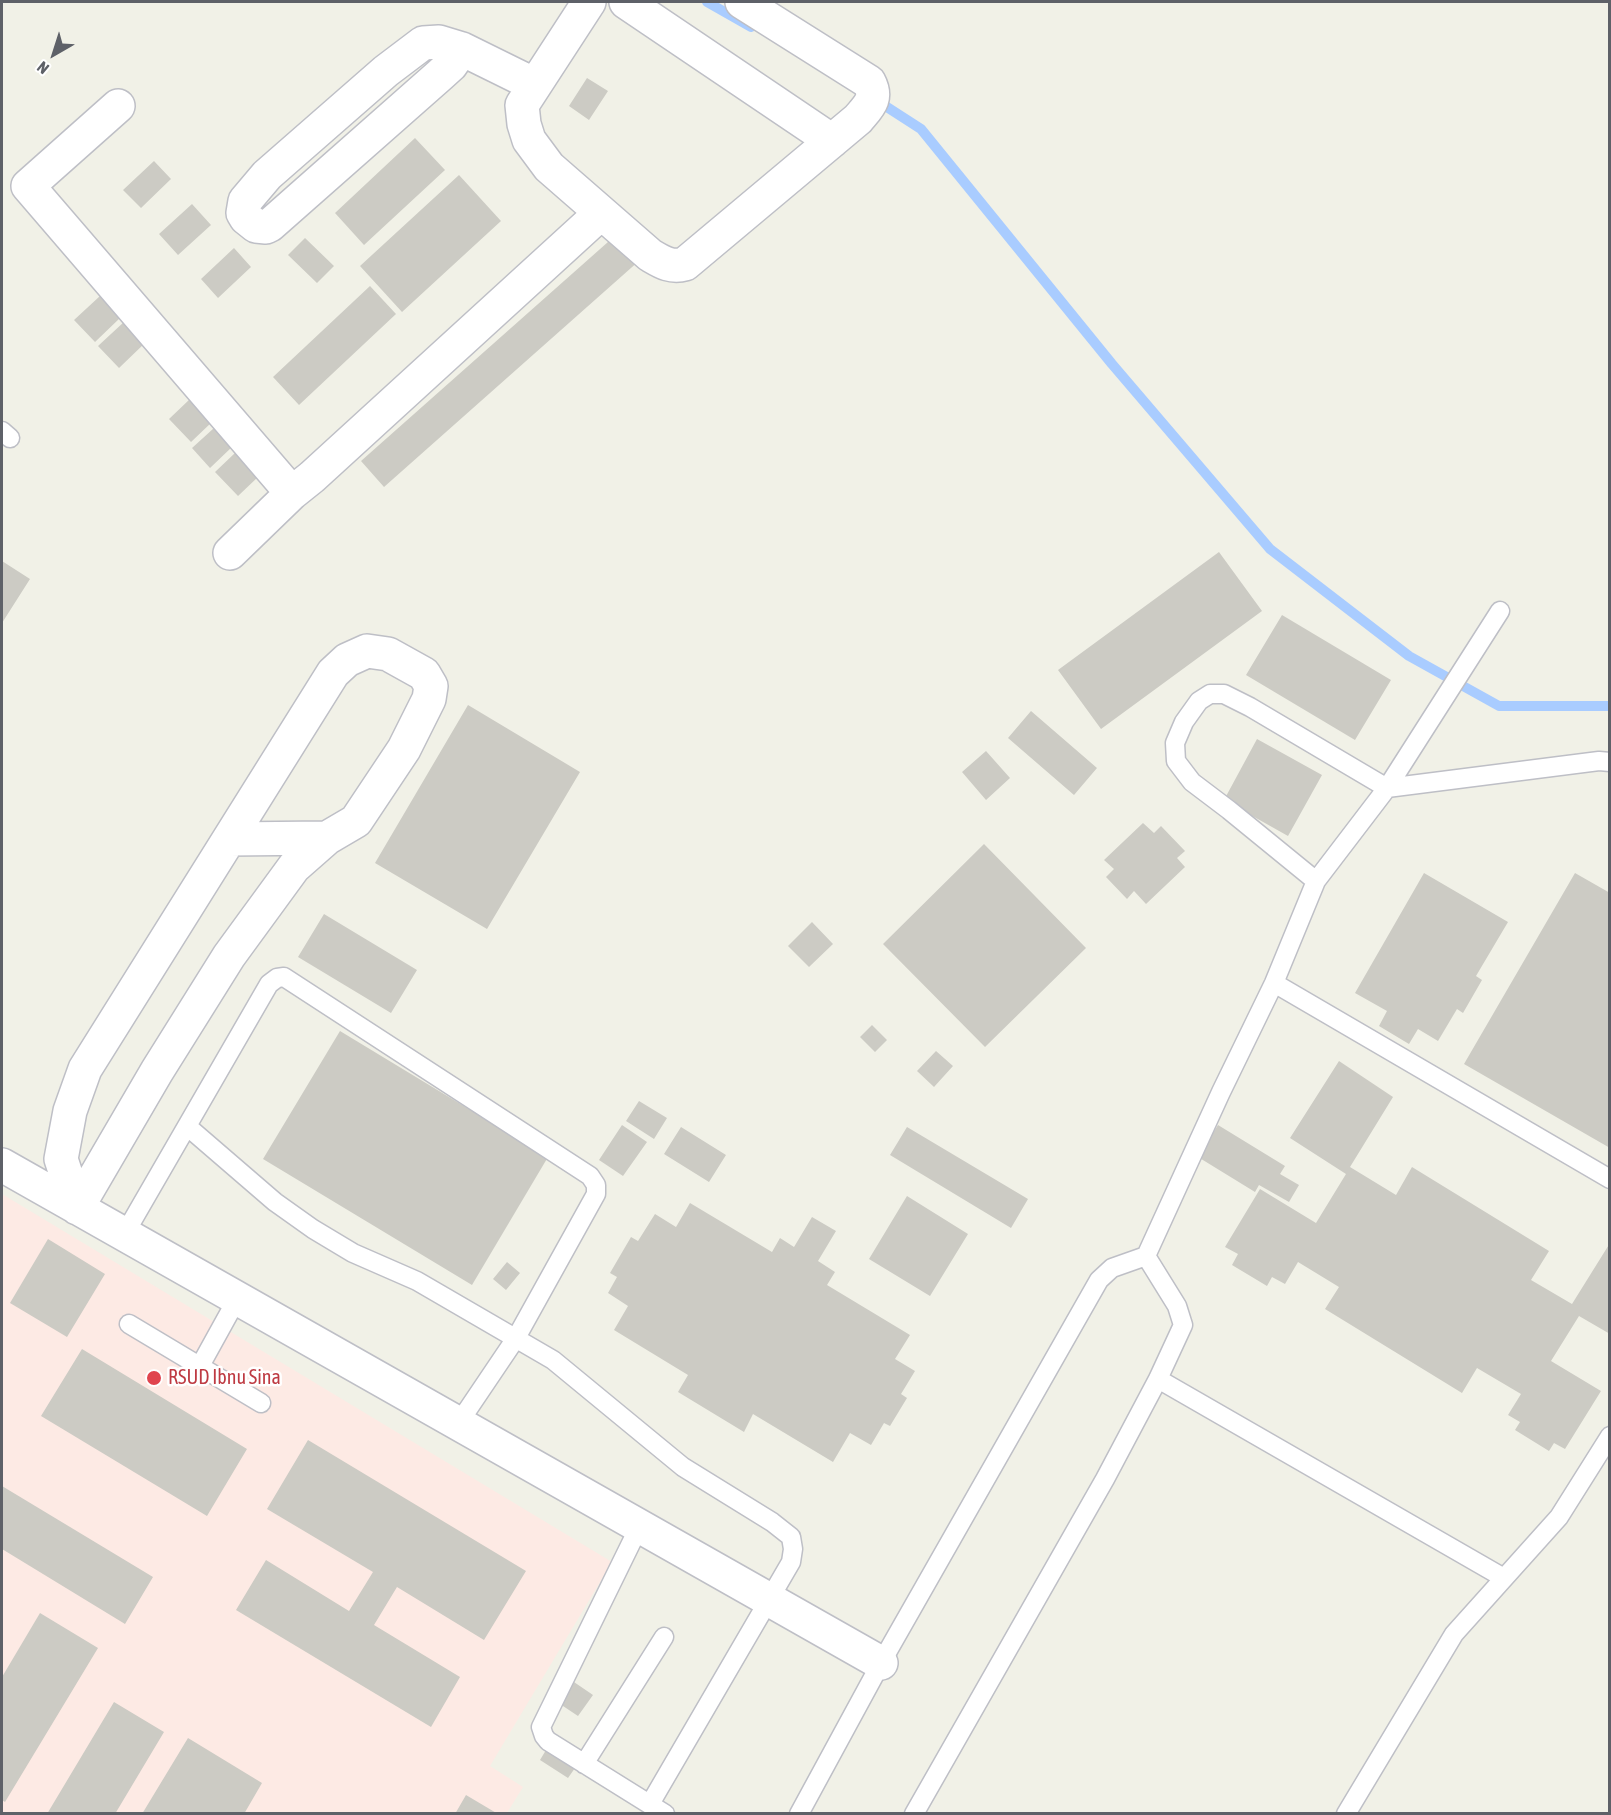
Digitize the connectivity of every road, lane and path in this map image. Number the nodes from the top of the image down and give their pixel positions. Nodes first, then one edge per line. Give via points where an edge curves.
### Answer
1 (589, 2) edge
2 (626, 2) edge
3 (750, 4) edge
4 (462, 49) junction
5 (535, 85) junction
6 (118, 106) dead end
7 (832, 141) junction
8 (601, 213) junction
9 (292, 493) junction
10 (230, 553) dead end
11 (1500, 611) dead end
12 (1610, 762) edge
13 (1387, 788) junction
14 (327, 838) junction
15 (229, 839) junction
16 (1316, 881) junction
17 (1274, 983) junction
18 (188, 1127) junction
19 (2, 1165) edge
20 (1610, 1179) edge
21 (77, 1208) junction
22 (124, 1235) junction
23 (1146, 1256) junction
24 (237, 1299) junction
25 (129, 1324) dead end
26 (516, 1338) junction
27 (200, 1366) junction
28 (1158, 1379) junction
29 (261, 1402) dead end
30 (458, 1424) junction
31 (1610, 1436) edge
32 (639, 1527) junction
33 (1504, 1578) junction
34 (768, 1599) junction
35 (664, 1637) dead end
36 (881, 1663) junction
37 (584, 1764) junction
38 (658, 1809) edge
39 (799, 1814) edge
40 (914, 1814) edge
41 (1346, 1814) edge

1 - 5 street
2 - 7 street
3 - 7 street via 869,82 871,100 858,119
4 - 4 street via 451,65 270,225 256,226 246,218 244,201 267,176 386,71 423,43 439,42
4 - 5 street
5 - 8 street via 522,105 529,140 549,167
6 - 9 street via 28,186
7 - 8 street via 685,264 669,265 650,255
8 - 9 street
9 - 10 street
11 - 13 lane
12 - 13 lane
13 - 16 lane
13 - 16 lane via 1224,694 1210,694 1199,701 1174,743 1176,761 1191,782
14 - 15 street
14 - 15 street via 356,821 404,749 429,699 431,686 424,674 388,654 367,651 347,660 333,674
14 - 21 street via 294,867 229,956
15 - 21 street via 85,1069 70,1112 62,1159
16 - 17 lane
17 - 20 lane
17 - 23 lane
18 - 22 lane
18 - 26 lane via 313,1229 353,1253 417,1281
18 - 26 lane via 270,984 284,977 590,1176 596,1185 597,1194
19 - 21 street
21 - 22 street
22 - 24 street
23 - 28 lane via 1177,1306 1183,1325
23 - 36 lane via 1112,1268 1099,1280
24 - 27 lane
24 - 30 street
25 - 27 lane
26 - 30 lane
26 - 34 lane via 553,1360 683,1467 772,1522 790,1538 791,1562
27 - 29 lane
28 - 33 lane
28 - 40 lane via 1100,1489
30 - 32 street
31 - 33 lane via 1559,1517
32 - 34 street
32 - 37 lane via 542,1727 549,1742
33 - 41 lane via 1454,1634
34 - 36 street
34 - 38 lane
35 - 37 lane
36 - 39 lane
37 - 38 lane

